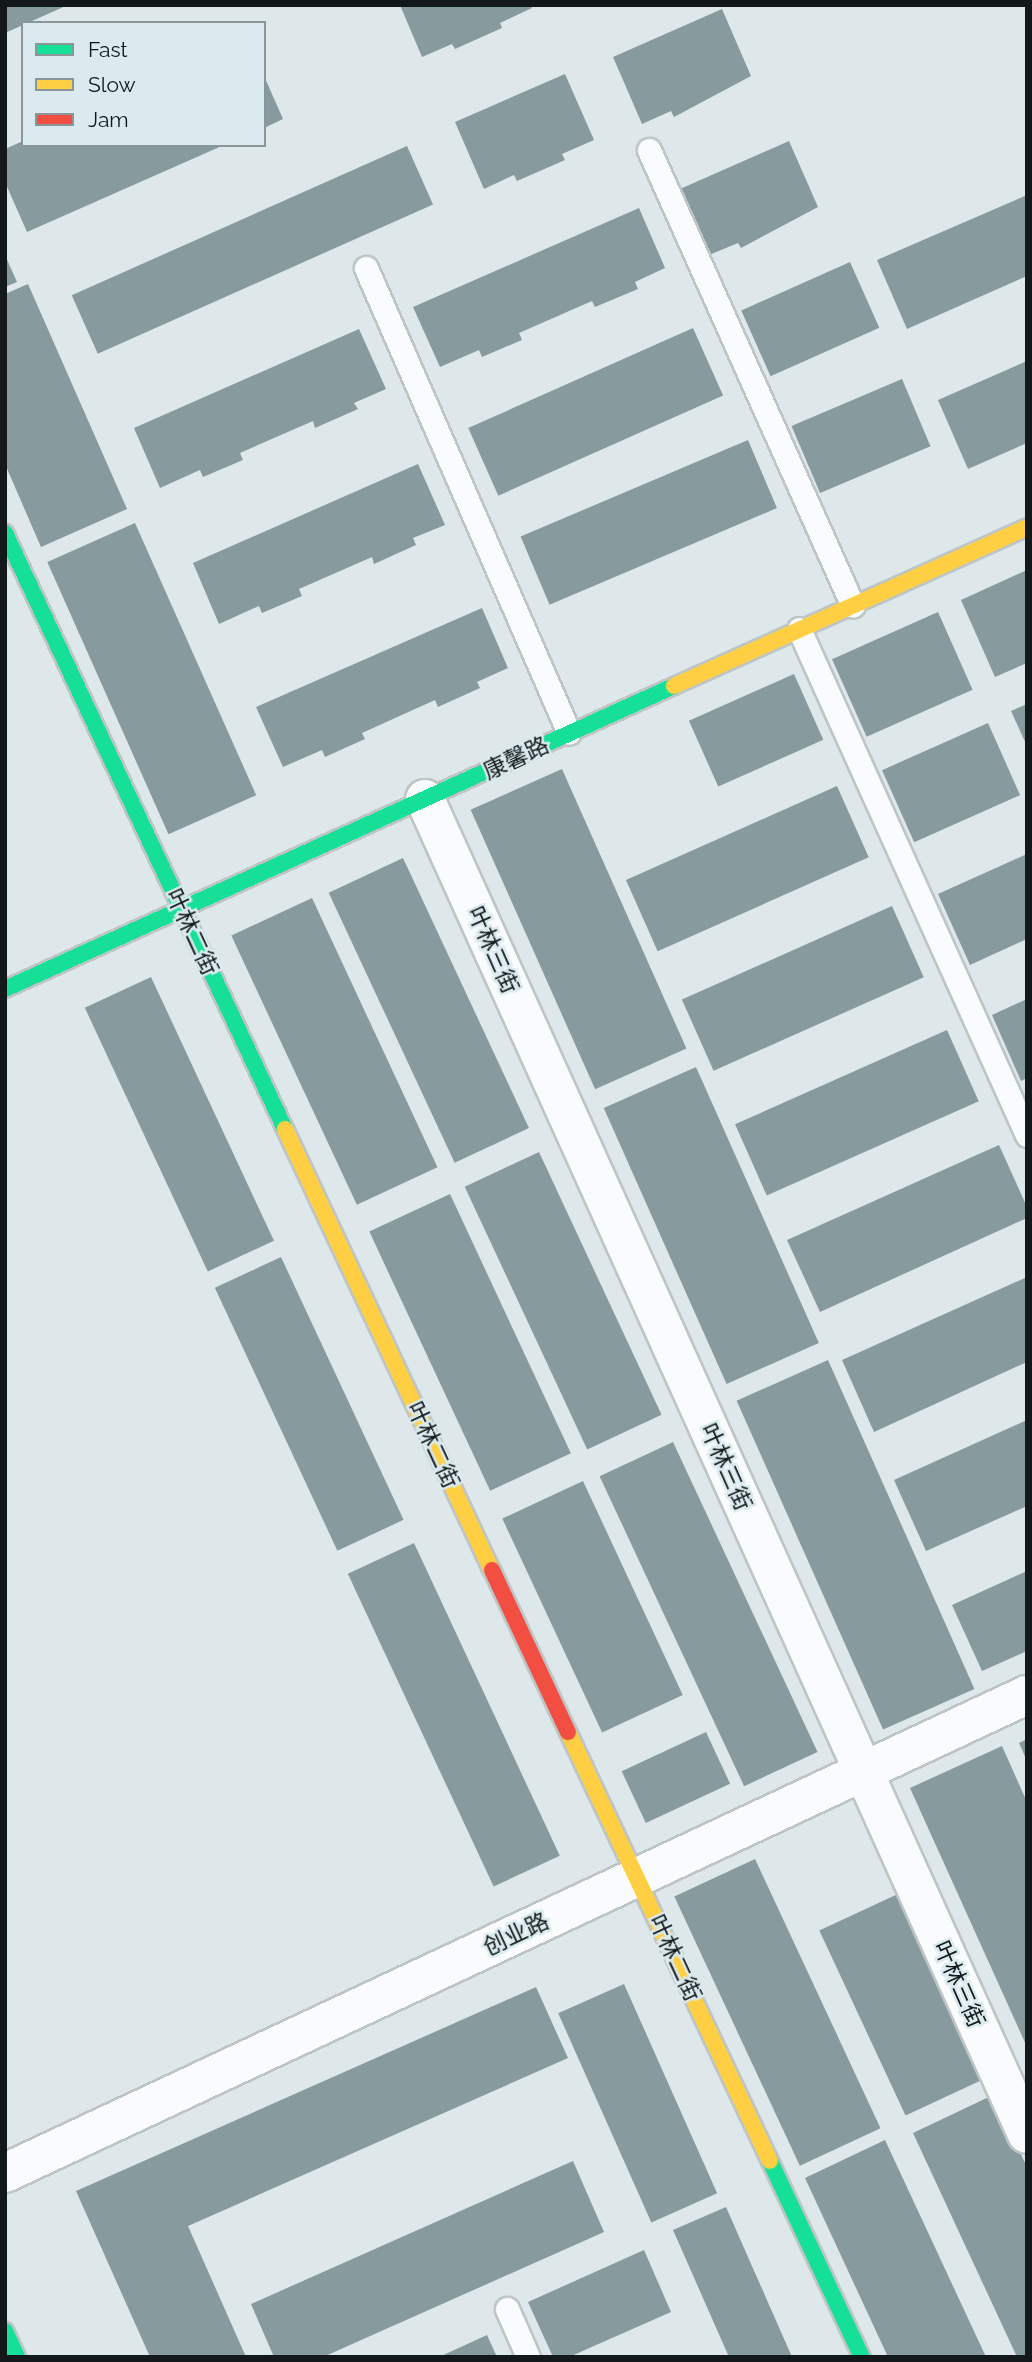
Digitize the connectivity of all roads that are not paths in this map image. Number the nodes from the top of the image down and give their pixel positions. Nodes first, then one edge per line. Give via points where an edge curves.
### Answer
1 (649, 150) dead end
2 (366, 268) dead end
3 (1027, 527) edge
4 (5, 534) edge
5 (853, 605) junction
6 (799, 629) junction
7 (569, 733) junction
8 (425, 799) junction
9 (182, 909) junction
10 (5, 989) edge
11 (1027, 1135) edge
12 (1027, 1695) edge
13 (863, 1771) junction
14 (636, 1877) junction
15 (1027, 2134) edge
16 (5, 2173) edge
17 (507, 2309) dead end
18 (5, 2331) edge
19 (17, 2357) edge
20 (528, 2357) edge
21 (862, 2357) edge

1 - 5 lane
2 - 7 lane
3 - 5 street, 康馨路
4 - 9 street, 叶林二街
5 - 6 street, 康馨路
6 - 7 street, 康馨路
6 - 11 lane
7 - 8 street, 康馨路
8 - 9 street, 康馨路
8 - 13 street, 叶林三街
9 - 10 street, 康馨路
9 - 14 street, 叶林二街
12 - 13 street, 创业路
13 - 14 street, 创业路
13 - 15 street, 叶林三街
14 - 16 street, 创业路
14 - 21 street, 叶林二街
17 - 20 lane
18 - 19 street

